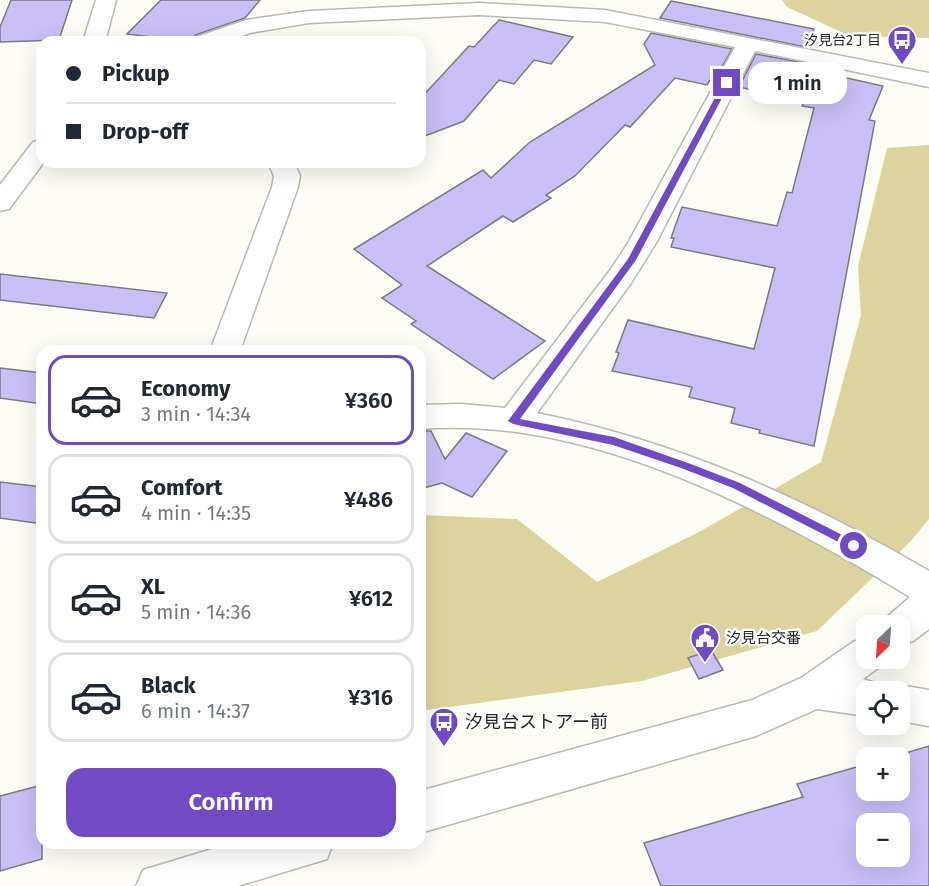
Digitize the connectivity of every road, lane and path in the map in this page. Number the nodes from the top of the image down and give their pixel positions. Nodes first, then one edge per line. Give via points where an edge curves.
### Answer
1 (106, 0) edge
2 (604, 8) edge
3 (96, 36) edge
4 (221, 36) edge
5 (748, 44) junction
6 (929, 80) edge
7 (36, 155) edge
8 (284, 168) edge
9 (0, 202) edge
10 (227, 345) edge
11 (426, 417) edge
12 (513, 421) junction
13 (929, 590) edge
14 (929, 602) edge
15 (910, 622) edge
16 (856, 662) edge
17 (815, 691) junction
18 (856, 697) edge
19 (910, 705) edge
20 (929, 708) edge
21 (426, 810) edge
22 (290, 849) edge
23 (159, 886) edge

1 - 3 street
2 - 4 street via 309,17 246,27
2 - 5 street
5 - 6 street
5 - 12 street via 642,243
7 - 9 street
8 - 10 street via 285,187
11 - 12 street
12 - 13 street via 614,441 737,486 874,556
14 - 15 street
16 - 17 street
17 - 18 street
17 - 21 street via 756,717
19 - 20 street
22 - 23 street

